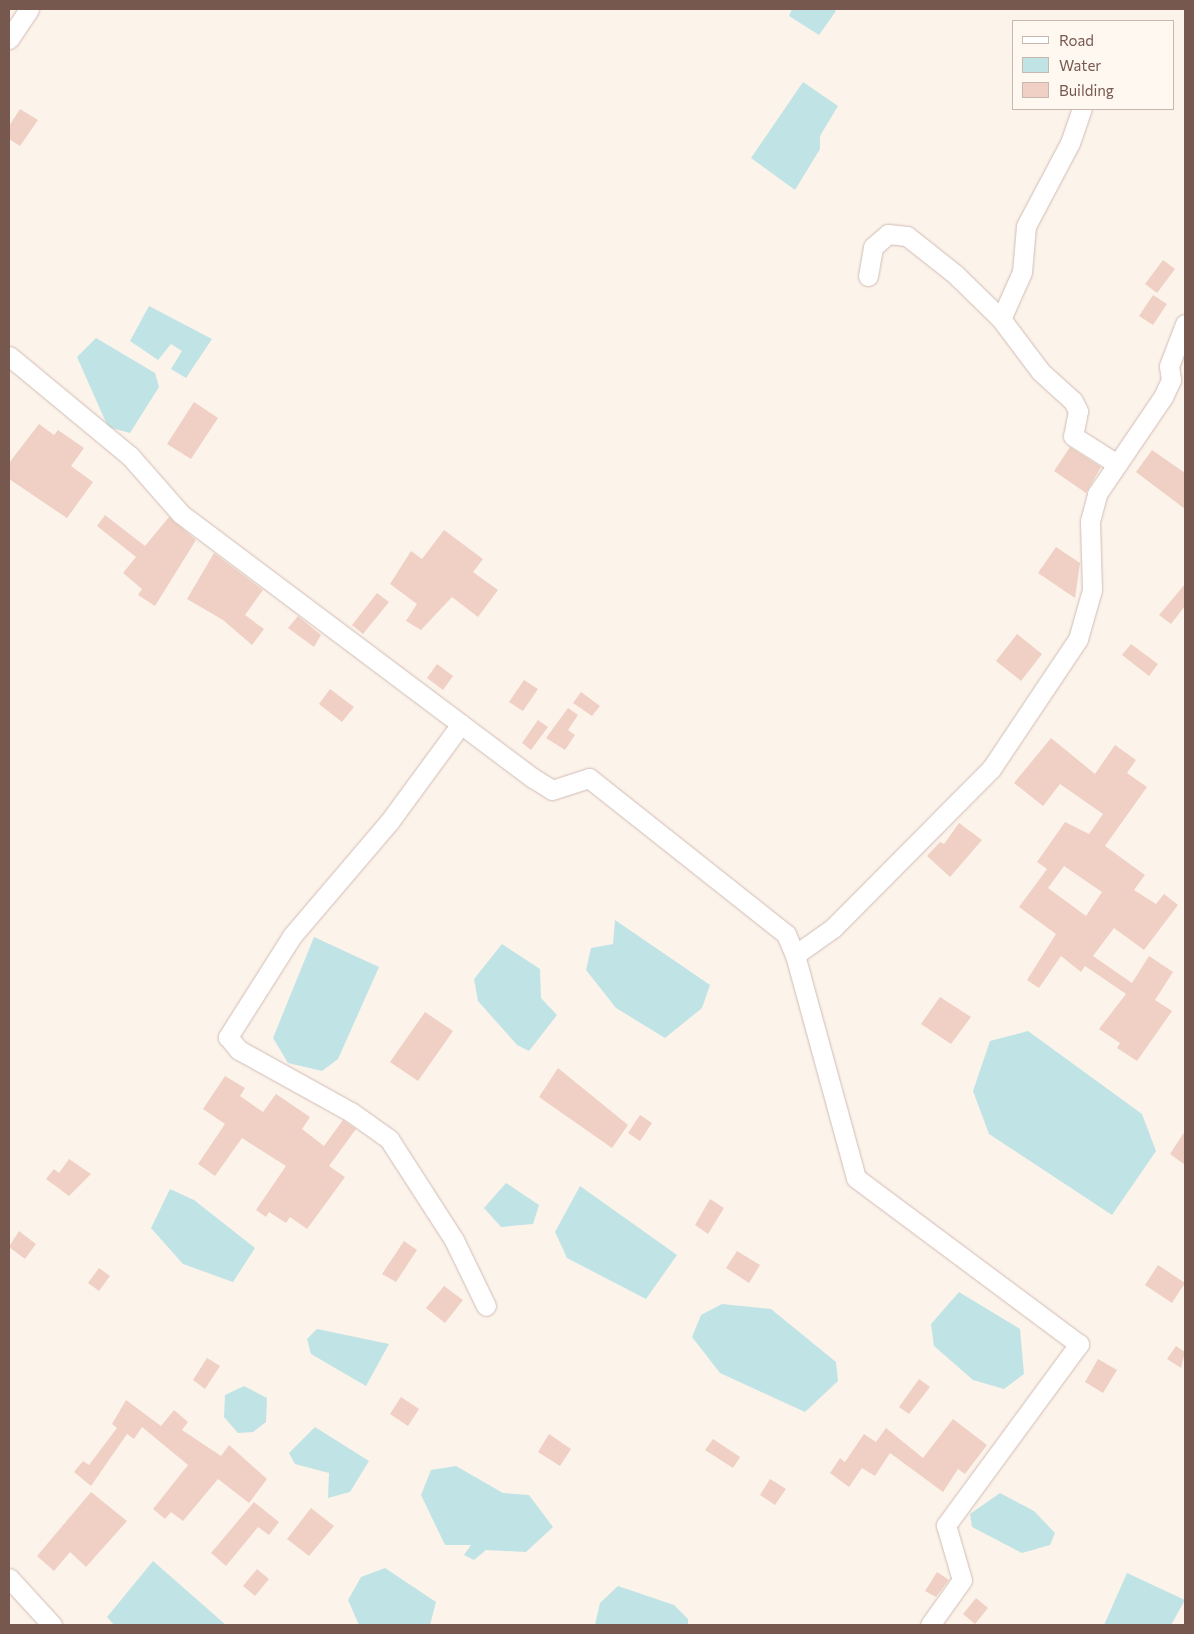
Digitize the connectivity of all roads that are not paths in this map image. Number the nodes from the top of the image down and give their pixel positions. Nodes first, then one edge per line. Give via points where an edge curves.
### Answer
1 (29, 9) edge
2 (9, 39) edge
3 (1082, 110) edge
4 (868, 276) dead end
5 (1002, 319) junction
6 (1185, 324) edge
7 (9, 356) edge
8 (1117, 464) junction
9 (461, 724) junction
10 (795, 955) junction
11 (486, 1306) dead end
12 (9, 1578) edge
13 (52, 1625) edge
14 (930, 1625) edge

1 - 2 street
3 - 5 street via 1070,143 1026,226 1022,272
4 - 5 street via 874,247 888,234 907,236 955,274
5 - 8 street via 1042,372 1073,402 1078,411 1073,436
6 - 8 street via 1169,366 1171,380 1163,397 1137,440
7 - 9 street via 130,456 181,514
8 - 10 street via 1097,494 1090,521 1092,590 1078,639 1015,736 991,769 924,838 833,928
9 - 10 street via 552,790 589,778 786,934
9 - 11 street via 389,822 292,936 228,1037 239,1050 351,1112 389,1139 454,1240
10 - 14 street via 856,1178 1079,1344 946,1525 962,1580
12 - 13 street

